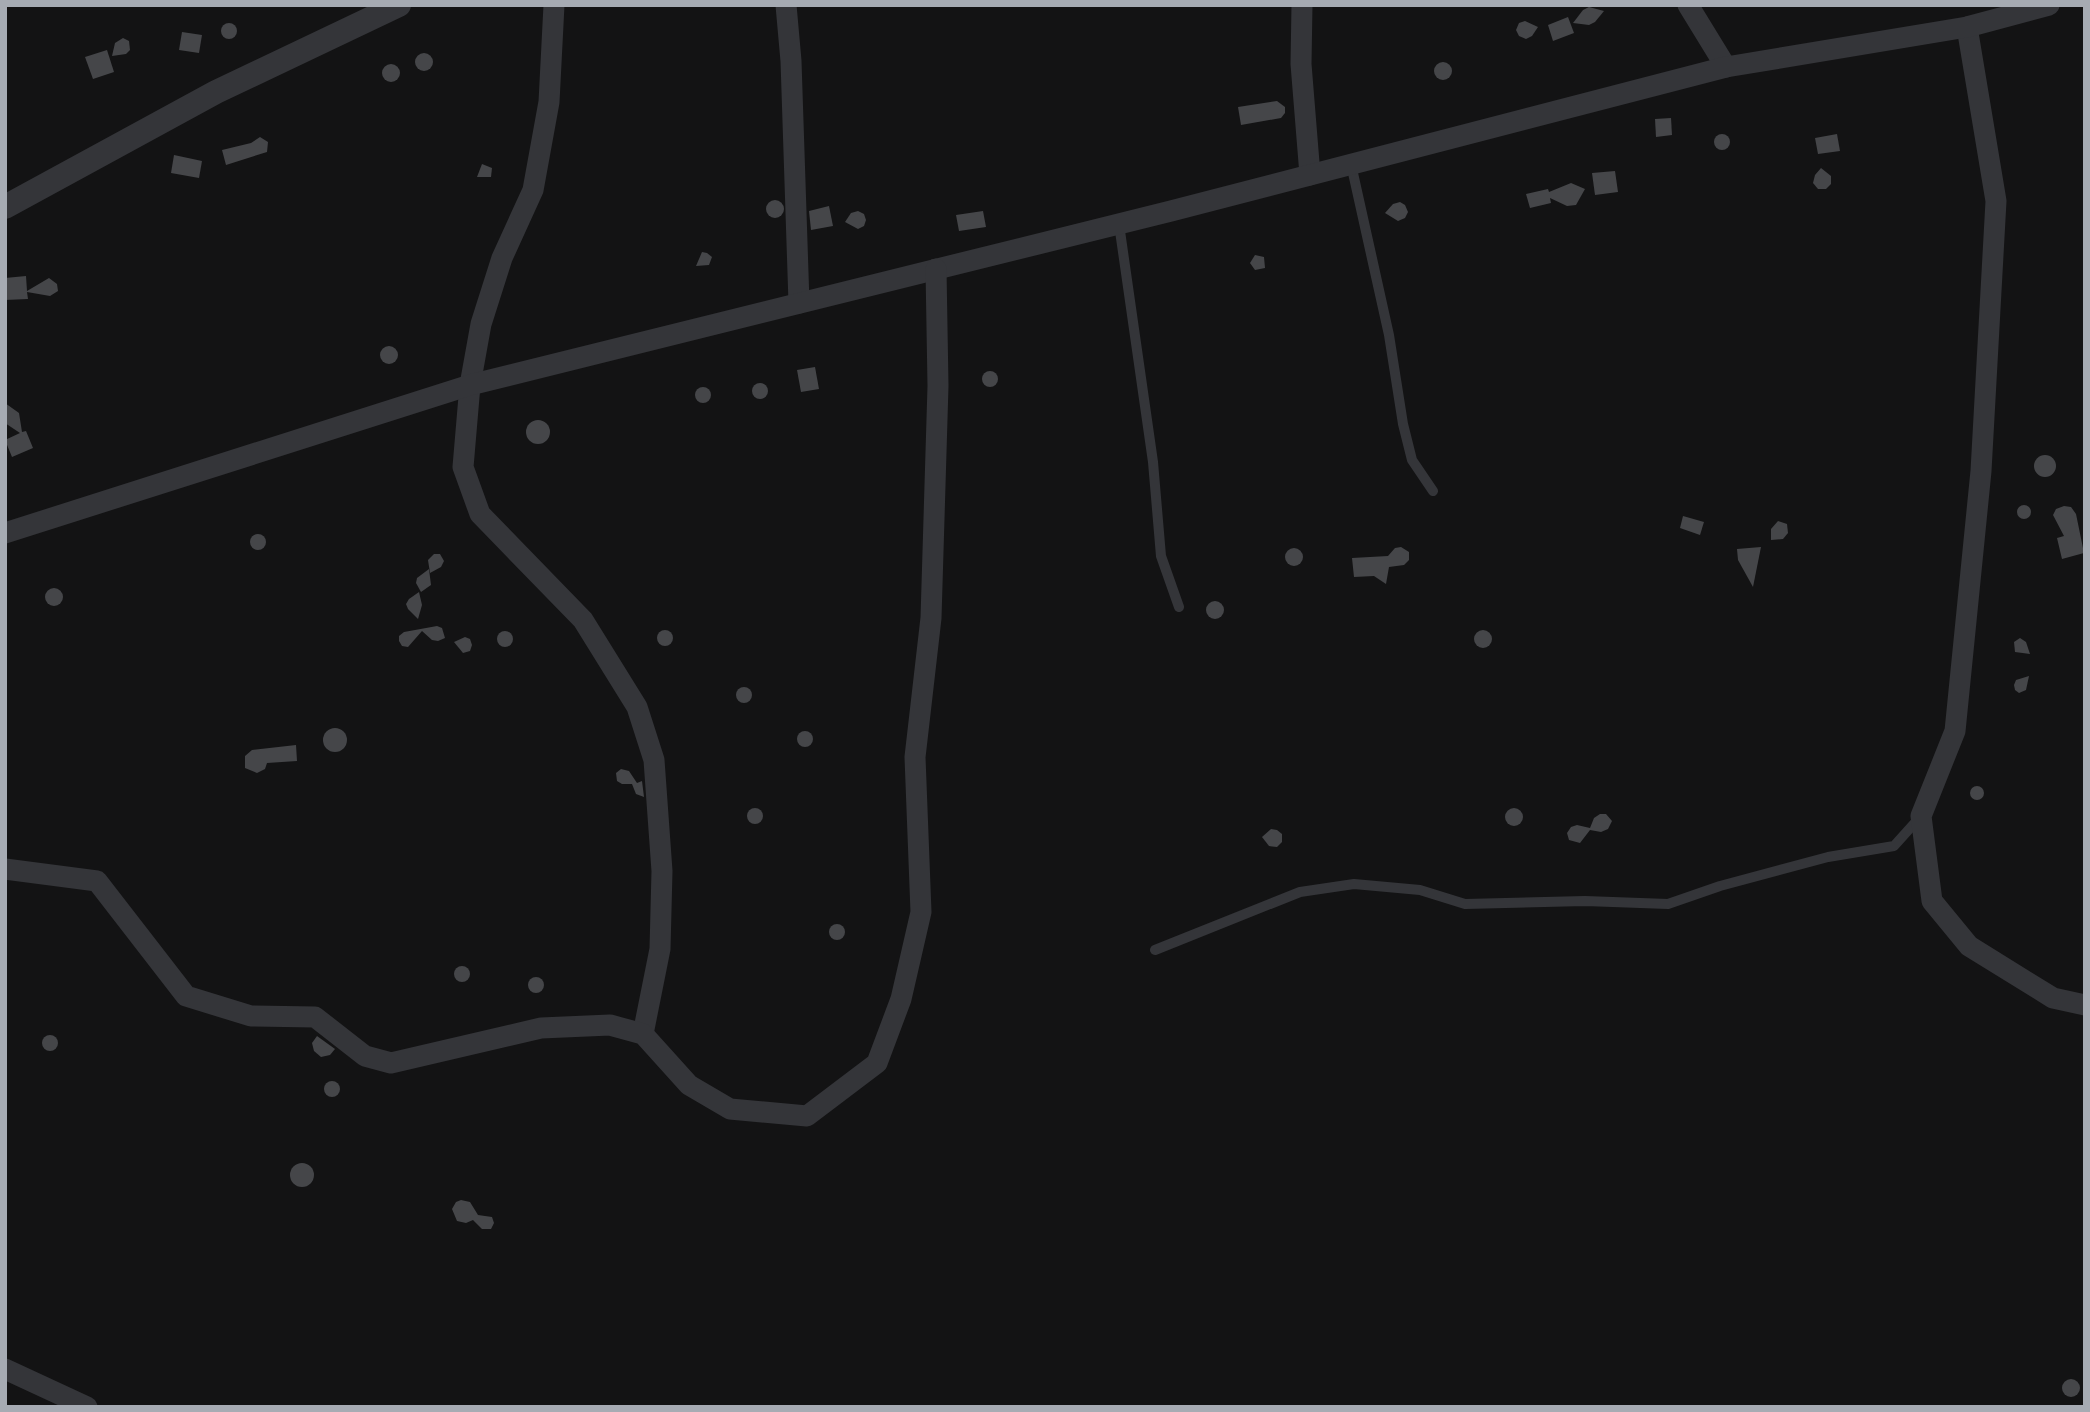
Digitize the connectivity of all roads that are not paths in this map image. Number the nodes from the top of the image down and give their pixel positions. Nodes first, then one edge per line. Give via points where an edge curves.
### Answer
1 (399, 5) edge
2 (554, 5) edge
3 (786, 5) edge
4 (1302, 5) edge
5 (1688, 5) edge
6 (2049, 5) edge
7 (1967, 27) junction
8 (1726, 67) junction
9 (1351, 164) junction
10 (1310, 175) junction
11 (5, 207) edge
12 (1119, 224) junction
13 (936, 270) junction
14 (799, 303) junction
15 (470, 385) junction
16 (1433, 491) dead end
17 (5, 533) edge
18 (1179, 607) dead end
19 (1921, 816) junction
20 (5, 869) edge
21 (1155, 950) dead end
22 (2085, 1005) edge
23 (643, 1034) junction
24 (5, 1369) edge
25 (87, 1407) edge

1 - 11 street via 216,92
2 - 15 street via 550,102 533,190 502,258 481,324
3 - 14 street
4 - 10 street via 1301,64
5 - 8 street
6 - 7 street
7 - 8 street
7 - 19 street via 1996,201 1981,471 1955,731
8 - 9 street
9 - 10 street
9 - 16 lane via 1412,460
10 - 12 street
12 - 13 street
12 - 18 lane via 1153,462 1161,556
13 - 14 street
13 - 23 street via 932,618 915,757 921,912 901,999 877,1063 807,1116 730,1110 689,1085
14 - 15 street
15 - 17 street
15 - 23 street via 463,467 480,514 583,620 637,708 654,760 662,871 660,948
19 - 21 lane via 1894,846 1828,857 1668,904 1465,904 1420,891 1354,884 1300,892
19 - 22 street via 1932,901 1969,946 2053,998
20 - 23 street via 97,881 186,996 251,1016 315,1017 365,1056 391,1063 541,1028 610,1025
24 - 25 street

